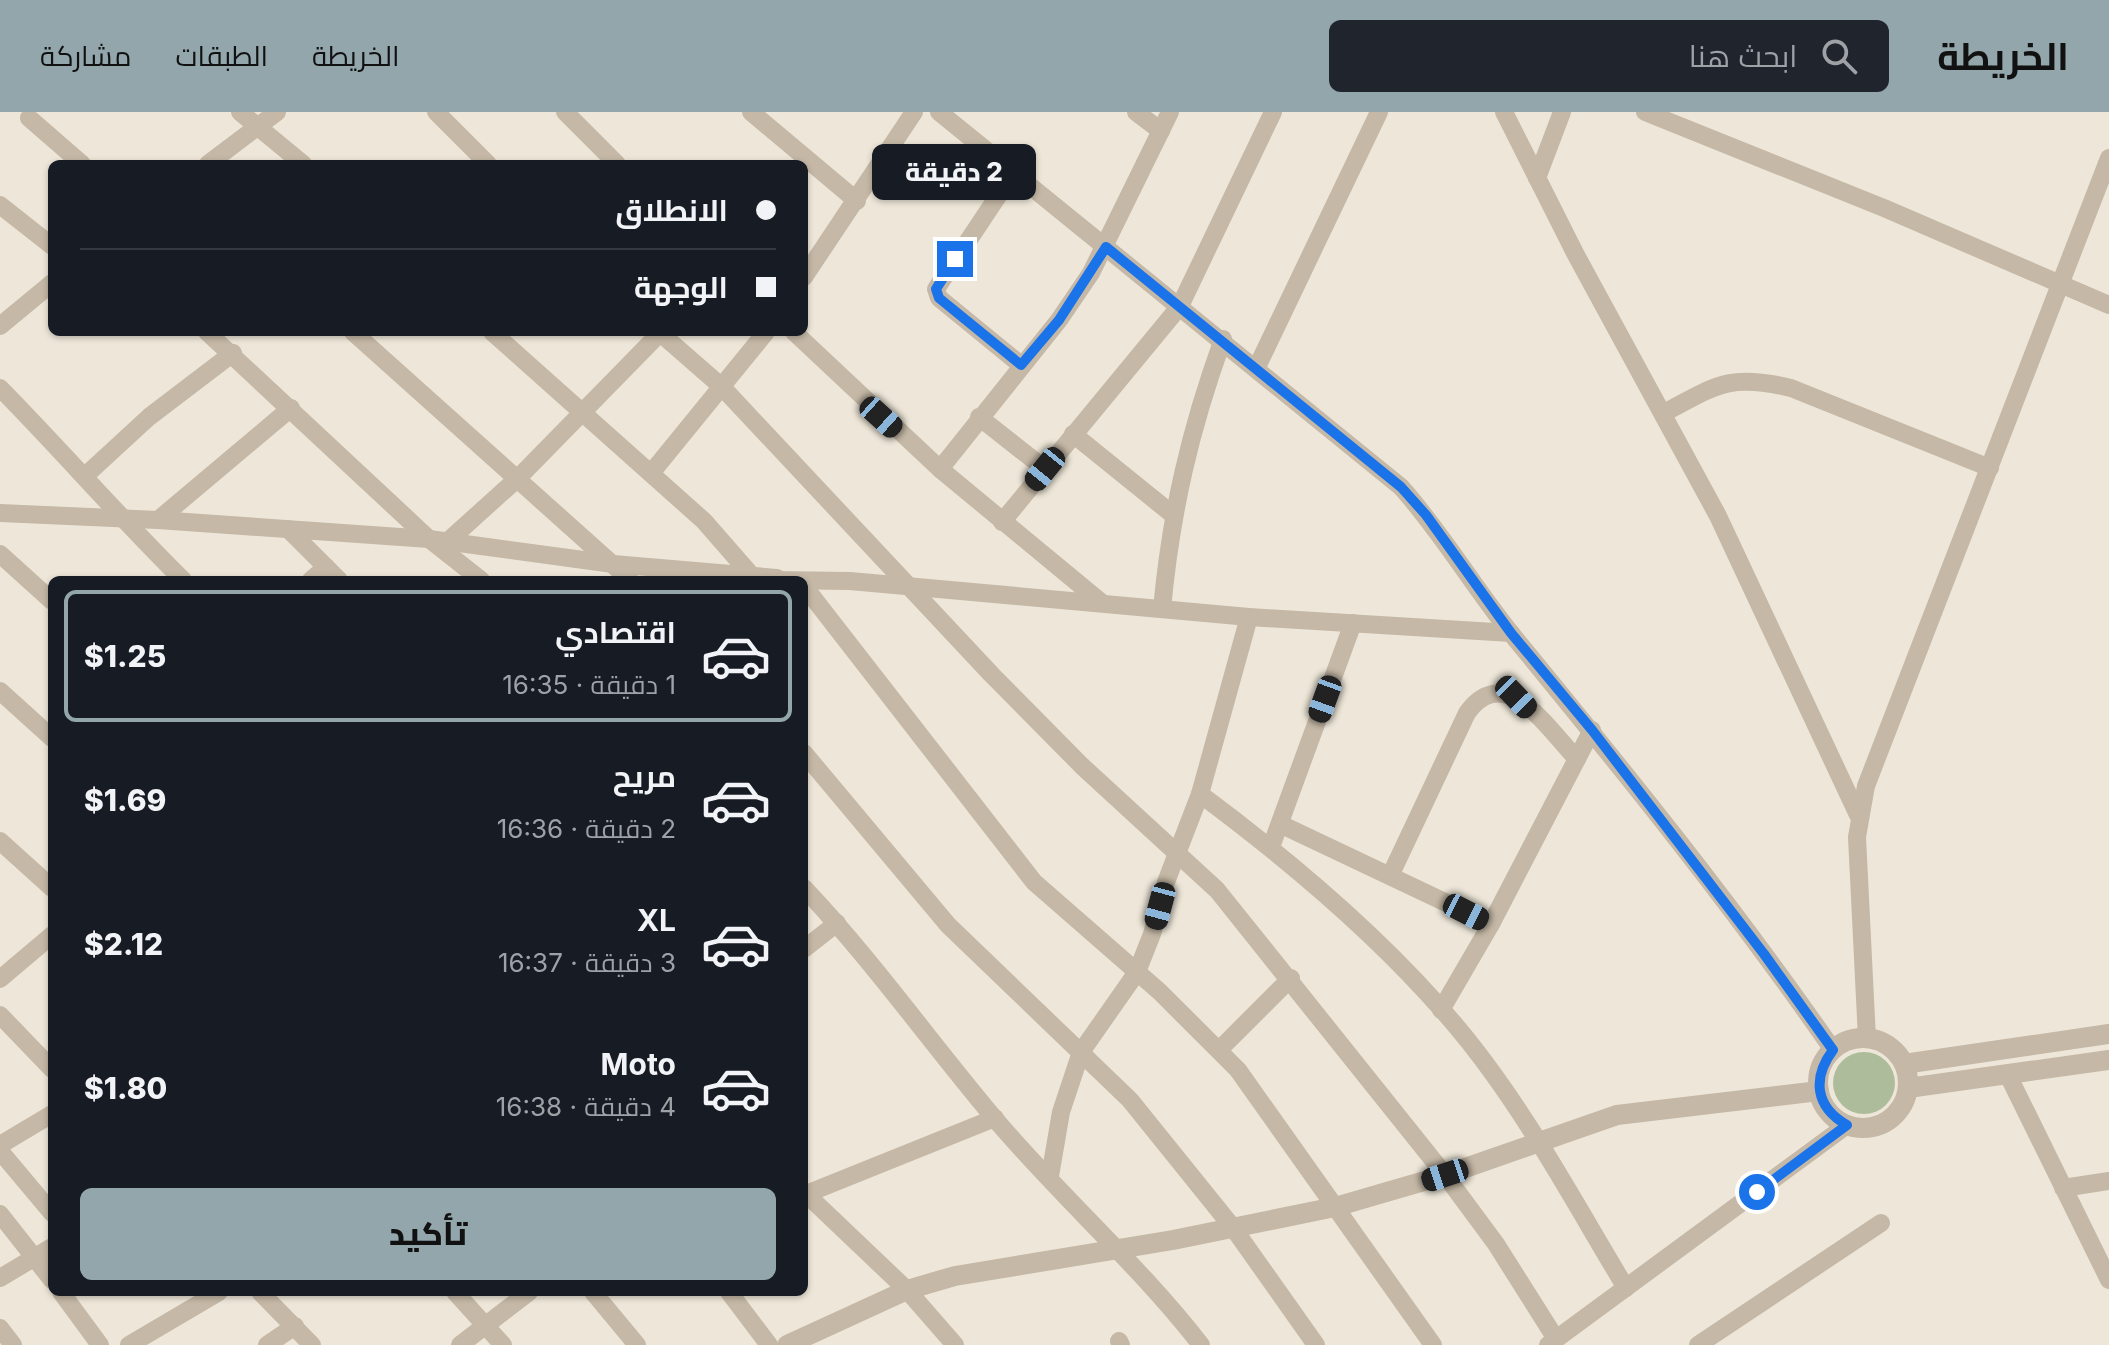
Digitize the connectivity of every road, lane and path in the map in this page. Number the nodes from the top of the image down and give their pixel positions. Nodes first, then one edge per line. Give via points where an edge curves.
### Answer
1 (240, 112) edge
2 (277, 112) edge
3 (436, 112) edge
4 (565, 112) edge
5 (751, 112) edge
6 (914, 112) edge
7 (939, 112) edge
8 (1136, 112) edge
9 (1170, 112) edge
10 (1273, 112) edge
11 (1379, 112) edge
12 (1504, 112) edge
13 (1562, 112) edge
14 (1656, 114) edge
15 (29, 118) dead end
16 (259, 126) junction
17 (1161, 131) junction
18 (2109, 158) edge
19 (77, 160) edge
20 (213, 160) edge
21 (298, 160) edge
22 (484, 160) edge
23 (613, 160) edge
24 (1014, 172) junction
25 (1537, 178) junction
26 (857, 201) junction
27 (0, 205) edge
28 (48, 243) edge
29 (1106, 247) junction
30 (808, 271) edge
31 (2063, 285) junction
32 (48, 286) edge
33 (2109, 305) edge
34 (1180, 306) junction
35 (0, 325) edge
36 (212, 336) edge
37 (358, 336) edge
38 (496, 336) edge
39 (655, 336) edge
40 (664, 336) edge
41 (763, 336) edge
42 (798, 336) edge
43 (1223, 339) junction
44 (233, 353) junction
45 (1021, 365) junction
46 (1257, 367) junction
47 (722, 387) junction
48 (0, 388) edge
49 (291, 408) junction
50 (582, 412) junction
51 (1664, 413) junction
52 (979, 417) junction
53 (1073, 434) junction
54 (1990, 468) junction
55 (940, 469) junction
56 (1045, 469) junction
57 (652, 472) junction
58 (86, 475) junction
59 (518, 478) junction
60 (0, 513) edge
61 (1172, 514) junction
62 (119, 518) junction
63 (158, 520) junction
64 (1002, 522) junction
65 (288, 529) junction
66 (438, 540) junction
67 (0, 554) edge
68 (613, 564) junction
69 (333, 574) edge
70 (179, 576) edge
71 (477, 576) edge
72 (626, 576) edge
73 (752, 576) joint
74 (808, 581) edge
75 (912, 587) junction
76 (808, 590) edge
77 (48, 597) edge
78 (1102, 603) junction
79 (1162, 609) junction
80 (1249, 617) junction
81 (1353, 623) junction
82 (1511, 633) junction
83 (0, 691) edge
84 (1592, 730) junction
85 (48, 734) edge
86 (808, 758) edge
87 (1577, 759) junction
88 (1200, 794) junction
89 (1858, 815) junction
90 (1280, 824) junction
91 (0, 841) edge
92 (1271, 847) junction
93 (1178, 853) junction
94 (1391, 874) junction
95 (48, 884) edge
96 (808, 892) edge
97 (837, 923) junction
98 (1491, 924) junction
99 (48, 938) edge
100 (808, 946) edge
101 (1137, 972) junction
102 (1291, 978) junction
103 (0, 979) edge
104 (1441, 1010) junction
105 (0, 1015) edge
106 (2109, 1034) edge
107 (1867, 1039) junction
108 (1220, 1049) junction
109 (1833, 1050) junction
110 (1081, 1052) junction
111 (2109, 1060) edge
112 (1904, 1064) junction
113 (48, 1065) edge
114 (2008, 1075) junction
115 (1908, 1088) junction
116 (1819, 1091) junction
117 (48, 1116) edge
118 (995, 1118) junction
119 (1847, 1125) junction
120 (1538, 1142) junction
121 (0, 1145) edge
122 (0, 1151) edge
123 (1445, 1175) junction
124 (1050, 1176) junction
125 (2109, 1181) edge
126 (2063, 1188) junction
127 (808, 1192) edge
128 (808, 1196) edge
129 (1335, 1207) junction
130 (48, 1208) edge
131 (0, 1214) edge
132 (1881, 1223) dead end
133 (1234, 1229) junction
134 (48, 1249) edge
135 (1119, 1249) junction
136 (35, 1257) junction
137 (48, 1275) edge
138 (0, 1278) edge
139 (2109, 1280) edge
140 (1626, 1288) junction
141 (907, 1290) junction
142 (64, 1296) edge
143 (212, 1296) edge
144 (264, 1296) edge
145 (459, 1296) edge
146 (524, 1296) edge
147 (596, 1296) edge
148 (732, 1296) edge
149 (484, 1325) junction
150 (295, 1326) junction
151 (0, 1328) edge
152 (1552, 1342) edge
153 (13, 1345) edge
154 (100, 1345) edge
155 (129, 1345) edge
156 (267, 1345) edge
157 (312, 1345) edge
158 (460, 1345) edge
159 (503, 1345) edge
160 (637, 1345) edge
161 (769, 1345) edge
162 (787, 1345) edge
163 (955, 1345) edge
164 (1201, 1345) edge
165 (1316, 1345) edge
166 (1433, 1345) edge
167 (1698, 1345) edge

1 - 16 street
2 - 16 street
3 - 22 street
4 - 23 street
5 - 26 street
6 - 26 street
7 - 24 street
8 - 17 street
9 - 17 street
10 - 34 street
11 - 46 street
12 - 25 street
13 - 25 street
14 - 31 street
15 - 19 street
16 - 20 street
16 - 21 street
17 - 29 street
18 - 31 street
24 - 29 street
24 - 45 street via 936,289 939,298
25 - 51 street
26 - 30 street
27 - 28 street
29 - 34 street
29 - 45 street via 1059,320
31 - 33 street
31 - 54 street
32 - 35 street
34 - 43 street
34 - 53 street
36 - 44 street
37 - 59 street
38 - 50 street
39 - 50 street
40 - 47 street
41 - 47 street
42 - 55 street
43 - 46 street
43 - 61 street via 1193,422
44 - 49 street
44 - 58 street via 149,417
45 - 52 street
46 - 82 street via 1401,487
47 - 57 street
47 - 75 street
48 - 58 street
49 - 63 street
49 - 66 street
50 - 57 street
50 - 59 street
51 - 54 street via 1719,384 1767,382
51 - 89 street
52 - 55 street
52 - 56 street
53 - 56 street
53 - 61 street
54 - 89 street
55 - 64 street
56 - 64 street
57 - 73 street
58 - 62 street
59 - 66 street
59 - 68 street
60 - 62 street
61 - 79 street
62 - 63 street
62 - 70 street
63 - 65 street
64 - 78 street
65 - 66 street
65 - 69 street
66 - 68 street
66 - 71 street
67 - 77 street
68 - 72 street
68 - 73 street
74 - 75 street
75 - 78 street
75 - 93 street via 1082,766
76 - 101 street via 1008,851
78 - 79 street
79 - 80 street
80 - 81 street
80 - 88 street
81 - 82 street
81 - 90 street
82 - 84 street
83 - 85 street
84 - 87 street
84 - 109 street
86 - 110 street via 948,925
87 - 94 street via 1516,697 1483,695 1467,713
87 - 98 street
88 - 92 street
88 - 93 street
89 - 107 street
90 - 92 street
90 - 94 street
91 - 95 street
92 - 104 street
93 - 101 street
93 - 102 street via 1217,890
94 - 98 street
96 - 97 street
97 - 100 street
97 - 118 street
98 - 104 street
99 - 103 street
101 - 108 street
101 - 110 street
102 - 108 street
102 - 123 street
104 - 120 street via 1493,1074
105 - 113 street
106 - 112 street
107 - 109 street via 1854,1039
107 - 112 street via 1895,1051
108 - 129 street
109 - 116 street via 1822,1064
110 - 124 street via 1061,1112
110 - 133 street via 1130,1100
111 - 114 street
112 - 115 street
114 - 115 street
114 - 126 street
115 - 119 street via 1887,1122 1874,1127
116 - 119 street via 1824,1107
116 - 120 street via 1617,1115
117 - 121 street
118 - 124 street
118 - 127 street
119 - 140 street
120 - 123 street
120 - 140 street
122 - 130 street
123 - 129 street
123 - 152 street via 1496,1244
124 - 135 street
125 - 126 street
126 - 139 street
128 - 141 street
129 - 133 street
129 - 166 street
131 - 136 street
132 - 167 street
133 - 135 street
133 - 165 street
134 - 136 street
135 - 141 street via 985,1269
135 - 164 street
136 - 137 street
136 - 138 street
140 - 152 street
141 - 162 street
141 - 163 street
142 - 154 street
143 - 155 street
144 - 150 street
145 - 149 street
146 - 149 street
147 - 160 street
148 - 161 street
149 - 158 street
149 - 159 street
150 - 156 street
150 - 157 street
151 - 153 street

